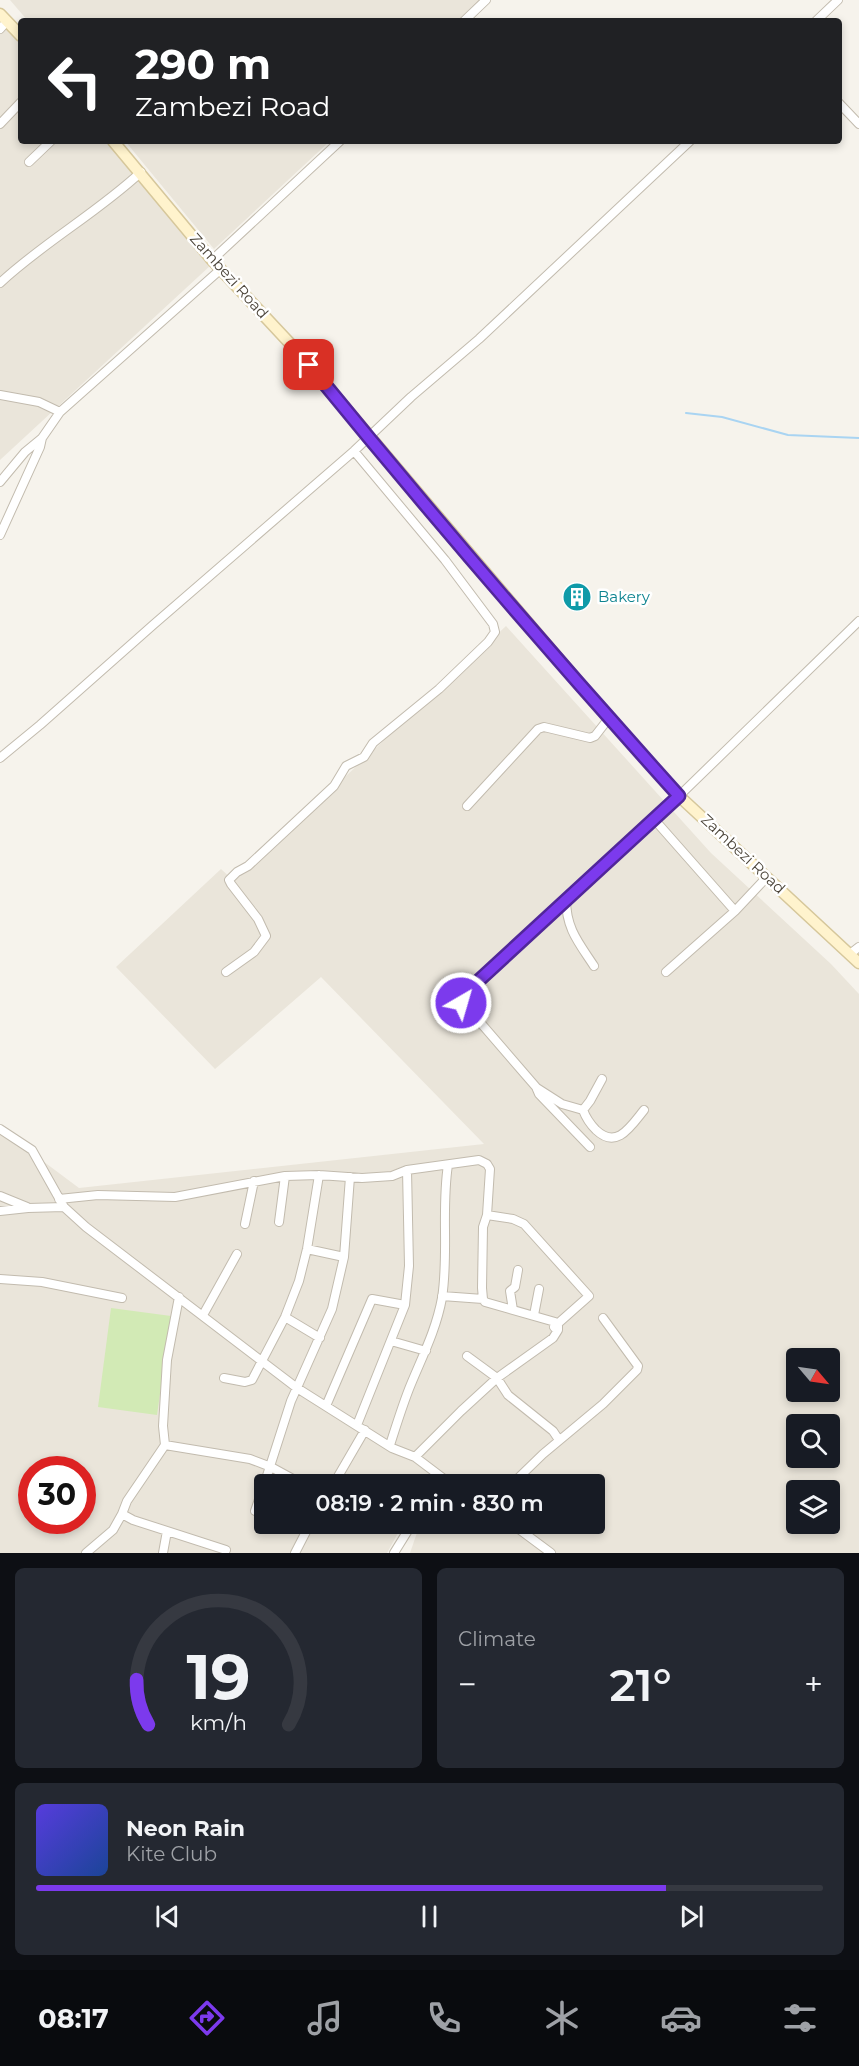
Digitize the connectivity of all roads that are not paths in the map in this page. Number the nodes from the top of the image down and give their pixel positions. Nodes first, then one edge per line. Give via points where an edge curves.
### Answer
1 (486, 0) edge
2 (838, 0) edge
3 (467, 18) edge
4 (819, 18) edge
5 (2, 21) edge
6 (18, 34) edge
7 (18, 105) edge
8 (842, 106) edge
9 (0, 124) edge
10 (859, 124) edge
11 (48, 144) edge
12 (116, 144) edge
13 (337, 144) edge
14 (687, 144) edge
15 (30, 162) dead end
16 (141, 172) junction
17 (212, 260) junction
18 (221, 269) junction
19 (0, 283) edge
20 (0, 395) edge
21 (60, 412) junction
22 (369, 437) junction
23 (42, 438) junction
24 (354, 451) junction
25 (0, 482) edge
26 (0, 536) edge
27 (859, 621) edge
28 (609, 718) junction
29 (0, 758) edge
30 (679, 796) junction
31 (467, 806) dead end
32 (653, 818) junction
33 (767, 877) junction
34 (566, 899) junction
35 (735, 911) junction
36 (855, 951) edge
37 (859, 963) edge
38 (594, 966) dead end
39 (226, 972) dead end
40 (666, 972) dead end
41 (602, 1079) dead end
42 (536, 1087) junction
43 (583, 1110) junction
44 (644, 1110) dead end
45 (0, 1128) edge
46 (590, 1147) dead end
47 (448, 1165) junction
48 (407, 1170) junction
49 (319, 1175) junction
50 (285, 1176) junction
51 (350, 1177) junction
52 (254, 1181) junction
53 (0, 1196) edge
54 (59, 1199) junction
55 (64, 1207) junction
56 (28, 1208) junction
57 (0, 1211) edge
58 (488, 1215) junction
59 (279, 1221) dead end
60 (244, 1224) dead end
61 (307, 1249) junction
62 (237, 1254) dead end
63 (344, 1257) junction
64 (518, 1270) dead end
65 (0, 1279) edge
66 (539, 1289) dead end
67 (442, 1296) junction
68 (179, 1297) junction
69 (122, 1298) dead end
70 (483, 1299) junction
71 (405, 1305) junction
72 (513, 1310) junction
73 (203, 1315) junction
74 (534, 1315) junction
75 (285, 1317) junction
76 (603, 1318) dead end
77 (554, 1327) junction
78 (320, 1338) junction
79 (391, 1341) junction
80 (426, 1352) junction
81 (467, 1356) dead end
82 (262, 1361) junction
83 (224, 1378) dead end
84 (497, 1378) junction
85 (297, 1388) junction
86 (326, 1406) junction
87 (357, 1425) junction
88 (365, 1430) junction
89 (559, 1440) junction
90 (165, 1445) junction
91 (390, 1445) junction
92 (415, 1457) junction
93 (271, 1467) junction
94 (268, 1474) edge
95 (284, 1474) edge
96 (339, 1474) edge
97 (436, 1474) edge
98 (523, 1474) edge
99 (122, 1514) junction
100 (168, 1532) junction
101 (305, 1534) edge
102 (406, 1534) edge
103 (525, 1534) edge
104 (226, 1550) dead end
105 (86, 1553) edge
106 (163, 1553) edge
107 (295, 1553) edge
108 (394, 1553) edge
109 (551, 1553) edge

1 - 3 street
2 - 4 street
5 - 6 main road
7 - 9 street
8 - 10 street
11 - 15 street
12 - 16 main road, Zambezi Road
13 - 17 street
14 - 22 street
16 - 17 main road, Zambezi Road
16 - 19 street
17 - 18 main road, Zambezi Road
18 - 21 street
18 - 22 main road, Zambezi Road
20 - 21 street via 39,402
21 - 23 street
22 - 24 street
22 - 28 main road, Zambezi Road
23 - 25 street
23 - 26 street
24 - 29 street
24 - 39 street via 468,590 495,632 439,689 374,743 364,757 346,766 334,786 248,866 232,876 231,884 266,936 254,952
27 - 30 street
28 - 30 main road, Zambezi Road
28 - 31 street via 591,738 538,729
30 - 32 street
30 - 33 main road, Zambezi Road
32 - 34 street
32 - 35 street
33 - 35 street
33 - 36 main road, Zambezi Road
34 - 38 street via 571,932
34 - 42 street via 460,999
35 - 40 street
36 - 37 main road, Zambezi Road
41 - 43 street
42 - 43 street via 562,1104
42 - 46 street via 538,1094
43 - 44 street via 589,1123 613,1139
45 - 54 street via 32,1150
47 - 48 street
47 - 58 street via 479,1160 487,1164
47 - 67 street
48 - 51 street via 392,1176
48 - 71 street via 409,1266
49 - 50 street
49 - 51 street
49 - 61 street
50 - 52 street
50 - 59 street
51 - 63 street
52 - 54 street via 175,1197 98,1195
52 - 60 street
53 - 56 street
54 - 55 street
55 - 56 street
55 - 68 street
56 - 57 street
58 - 70 street via 483,1227
58 - 77 street via 524,1224 589,1296
61 - 63 street
61 - 75 street
62 - 73 street
63 - 78 street via 332,1309
64 - 72 street via 510,1292
65 - 69 street via 42,1282
66 - 74 street
67 - 70 street
67 - 80 street
68 - 73 street
68 - 90 street via 167,1359
70 - 72 street
71 - 79 street
71 - 86 street via 372,1299
72 - 74 street
73 - 82 street
74 - 77 street via 555,1322
75 - 78 street
75 - 82 street
76 - 89 street via 638,1366 637,1370
77 - 84 street via 558,1326 558,1330 553,1338
78 - 85 street
79 - 80 street
79 - 87 street
80 - 91 street
81 - 84 street
82 - 83 street via 249,1382
82 - 85 street
84 - 89 street via 508,1395
84 - 92 street
85 - 86 street
85 - 93 street
86 - 87 street
87 - 88 street
88 - 91 street
88 - 96 street
89 - 98 street
90 - 93 street via 228,1454
90 - 99 street
91 - 92 street
92 - 97 street
93 - 94 street
93 - 95 street
99 - 100 street
99 - 105 street via 113,1530
100 - 104 street
100 - 106 street
101 - 107 street
102 - 108 street
103 - 109 street

